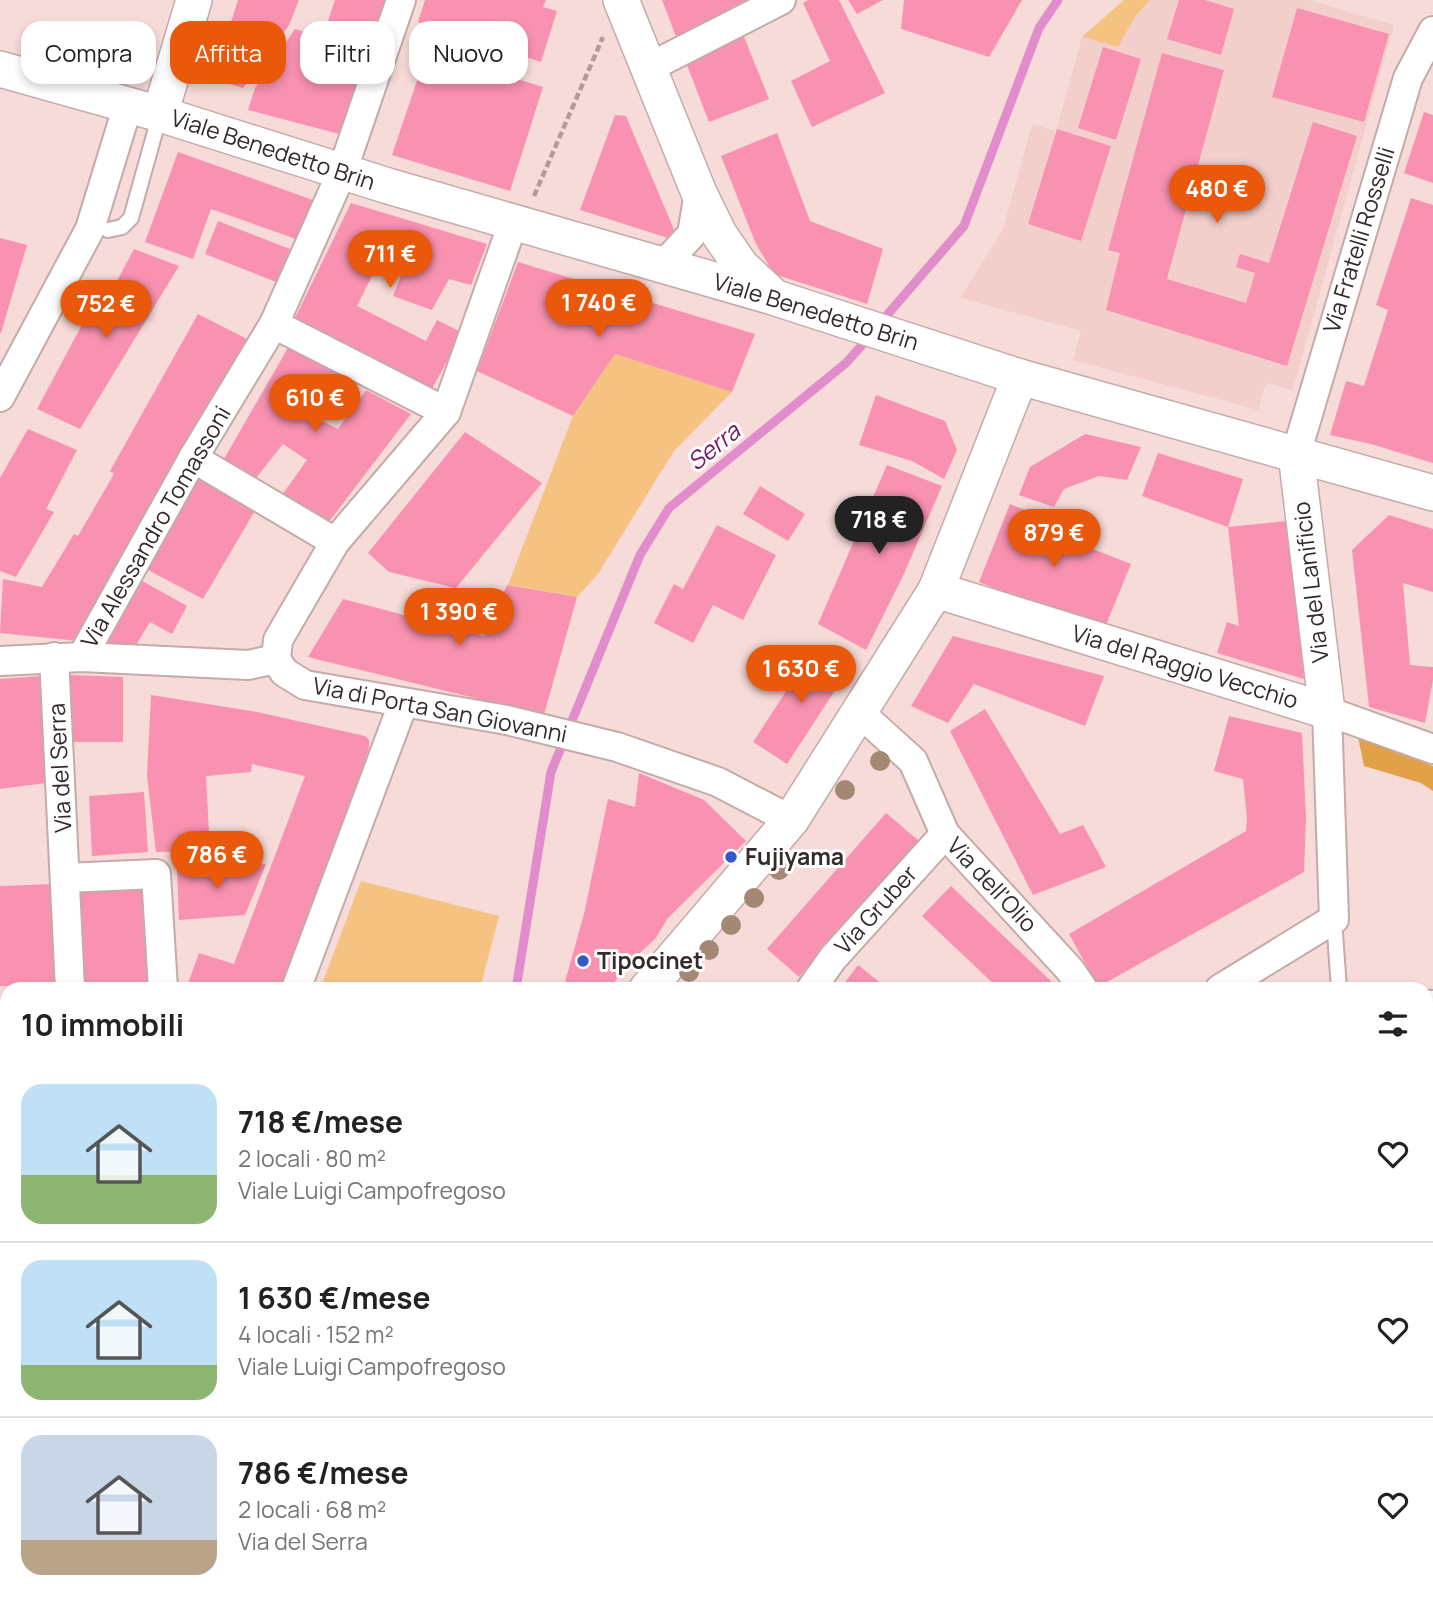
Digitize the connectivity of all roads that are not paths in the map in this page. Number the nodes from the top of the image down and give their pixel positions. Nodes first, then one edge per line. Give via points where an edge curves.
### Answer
1 (194, 0) edge
2 (401, 0) edge
3 (781, 0) edge
4 (627, 13) edge
5 (1433, 31) edge
6 (650, 67) junction
7 (0, 69) edge
8 (144, 109) junction
9 (342, 172) junction
10 (699, 193) junction
11 (522, 213) junction
12 (634, 258) junction
13 (773, 297) junction
14 (274, 324) junction
15 (1020, 376) junction
16 (0, 397) edge
17 (446, 412) junction
18 (1296, 454) junction
19 (193, 458) junction
20 (1433, 493) edge
21 (335, 542) junction
22 (936, 590) junction
23 (54, 657) junction
24 (82, 657) junction
25 (276, 659) junction
26 (0, 661) edge
27 (404, 704) junction
28 (1327, 711) junction
29 (860, 713) junction
30 (1433, 749) edge
31 (791, 820) junction
32 (945, 834) junction
33 (65, 878) junction
34 (1334, 919) junction
35 (70, 982) edge
36 (163, 982) edge
37 (299, 982) edge
38 (653, 982) edge
39 (816, 982) edge
40 (1071, 982) edge
41 (1231, 982) edge
42 (1338, 982) edge

1 - 8 street
2 - 9 street, Via Alessandro Tomassoni
3 - 6 street
4 - 6 street
5 - 18 street, Via Fratelli Rosselli via 1408,78
6 - 10 street
7 - 8 street, Viale Benedetto Brin
8 - 9 street, Viale Benedetto Brin
8 - 16 street via 99,230
9 - 11 street, Viale Benedetto Brin
9 - 14 street, Via Alessandro Tomassoni
10 - 12 street via 692,234 667,261
10 - 13 street via 741,266
11 - 12 street, Viale Benedetto Brin
11 - 17 street
12 - 13 street, Viale Benedetto Brin
13 - 15 street, Viale Benedetto Brin
14 - 17 street
14 - 19 street, Via Alessandro Tomassoni
15 - 18 street, Viale Benedetto Brin
15 - 22 street
17 - 21 street
18 - 20 street, Viale Benedetto Brin
18 - 28 street, Via del Lanificio
19 - 21 street
19 - 24 street, Via Alessandro Tomassoni
21 - 25 street via 278,640
22 - 28 street, Via del Raggio Vecchio
22 - 29 street
23 - 24 street
23 - 26 street
23 - 33 street, Via del Serra
24 - 25 street via 248,665
25 - 27 street, Via di Porta San Giovanni via 284,672 305,685
27 - 31 street, Via di Porta San Giovanni via 507,720 617,747 718,782
27 - 37 street
28 - 30 street, Via del Raggio Vecchio
28 - 34 street, Via del Lanificio
29 - 31 street
29 - 32 street, Via dell'Olio via 914,761
31 - 38 street
32 - 39 street, Via Gruber
32 - 40 street, Via dell'Olio
33 - 35 street, Via del Serra
33 - 36 street via 156,874
34 - 41 street
34 - 42 lane

